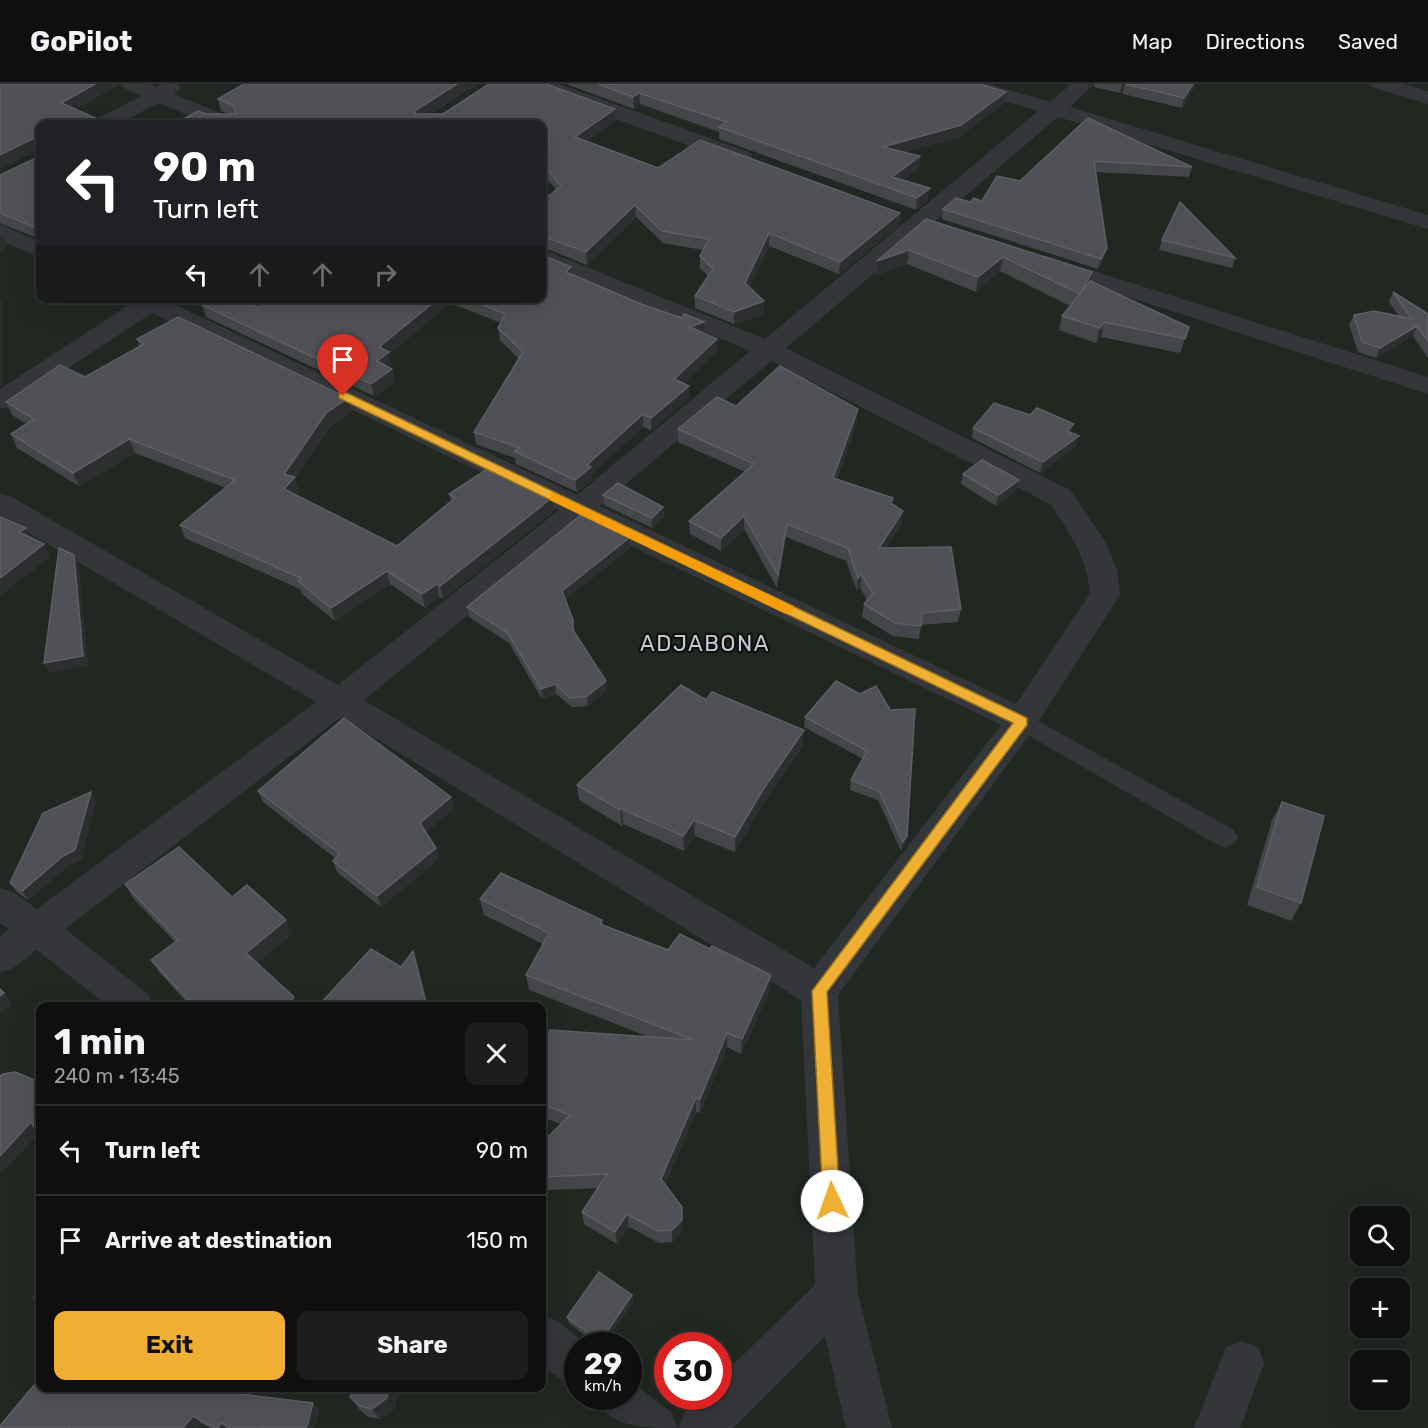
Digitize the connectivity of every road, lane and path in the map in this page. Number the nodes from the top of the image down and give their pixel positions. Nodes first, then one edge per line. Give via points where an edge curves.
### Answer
1 (131, 84) edge
2 (177, 84) edge
3 (539, 84) edge
4 (966, 84) edge
5 (1084, 84) edge
6 (1380, 84) edge
7 (157, 95) junction
8 (1428, 98) edge
9 (1052, 110) junction
10 (111, 120) edge
11 (217, 120) edge
12 (762, 165) edge
13 (1428, 222) edge
14 (0, 231) edge
15 (36, 248) edge
16 (1021, 255) edge
17 (546, 258) edge
18 (145, 303) edge
19 (155, 303) edge
20 (770, 350) junction
21 (1428, 387) edge
22 (0, 400) edge
23 (0, 503) edge
24 (579, 509) junction
25 (340, 701) junction
26 (1022, 721) junction
27 (1225, 837) dead end
28 (0, 903) edge
29 (39, 930) junction
30 (0, 957) edge
31 (819, 991) junction
32 (130, 1002) edge
33 (837, 1294) junction
34 (546, 1339) edge
35 (564, 1354) edge
36 (1242, 1363) dead end
37 (633, 1410) edge
38 (655, 1428) edge
39 (701, 1428) edge
40 (869, 1428) edge
41 (1217, 1428) edge

1 - 7 street
2 - 7 street
3 - 12 street
4 - 9 street
5 - 9 street
6 - 8 street
7 - 10 street
7 - 11 street
9 - 13 street
9 - 20 street
14 - 15 street
16 - 21 street
17 - 20 street
18 - 22 street
19 - 24 street
20 - 24 street
20 - 26 street via 1060,497 1091,542 1102,570 1105,595
23 - 25 street
24 - 25 street
24 - 26 street
25 - 29 street
25 - 31 street
26 - 27 lane
26 - 31 street
28 - 29 street
29 - 30 street
29 - 32 street
31 - 33 street
33 - 39 street
33 - 40 street
34 - 35 street
36 - 41 street
37 - 38 street

